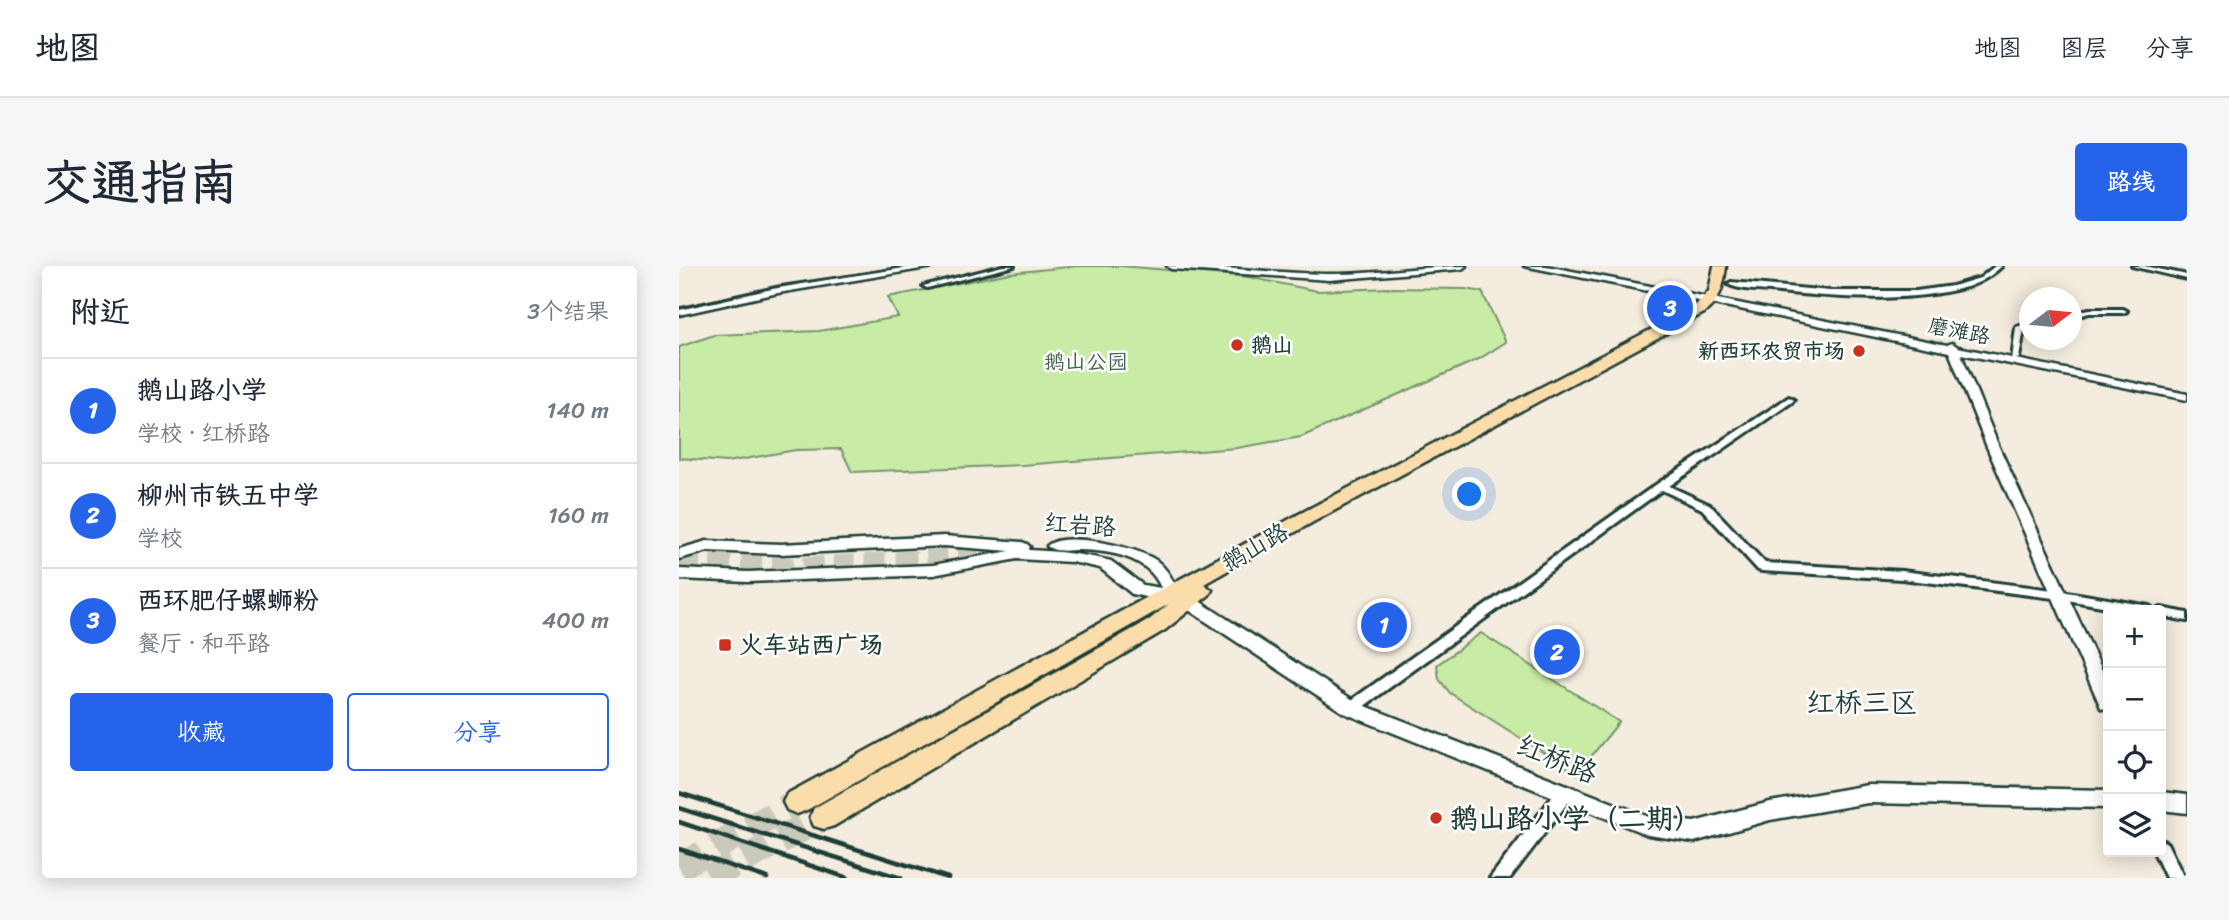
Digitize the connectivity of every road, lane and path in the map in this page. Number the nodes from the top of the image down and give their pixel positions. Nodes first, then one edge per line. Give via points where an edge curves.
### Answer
1 (935, 266) edge
2 (1011, 266) edge
3 (1171, 266) edge
4 (1462, 266) edge
5 (1529, 266) edge
6 (1545, 266) edge
7 (1720, 266) edge
8 (1733, 266) edge
9 (1999, 266) edge
10 (2135, 266) edge
11 (2187, 277) edge
12 (1731, 284) junction
13 (927, 286) dead end
14 (1719, 300) junction
15 (2123, 311) dead end
16 (679, 312) edge
17 (2082, 313) edge
18 (2019, 333) edge
19 (1952, 347) junction
20 (2015, 358) junction
21 (2187, 394) edge
22 (1789, 400) dead end
23 (1661, 486) junction
24 (1013, 551) junction
25 (679, 554) edge
26 (679, 575) edge
27 (2061, 595) junction
28 (1179, 598) junction
29 (2120, 605) edge
30 (2166, 613) edge
31 (2187, 617) edge
32 (2103, 692) edge
33 (1351, 708) junction
34 (1566, 792) junction
35 (2103, 799) edge
36 (797, 802) tunnel mouth
37 (2166, 802) edge
38 (2187, 804) edge
39 (824, 817) tunnel mouth
40 (2165, 857) edge
41 (1499, 878) edge
42 (2175, 878) edge

1 - 16 street via 827,281
2 - 13 street
3 - 4 street via 1329,277
5 - 14 main road
6 - 14 main road
7 - 14 main road
8 - 12 main road
9 - 12 street via 1993,275 1973,283 1903,295
10 - 11 street
12 - 14 main road
14 - 19 street, 磨滩路
14 - 28 main road, 鹅山路 via 1712,313
15 - 17 street
18 - 20 street
19 - 20 street, 磨滩路
19 - 21 street, 磨滩路
19 - 27 street
20 - 21 street, 磨滩路
22 - 23 street
23 - 27 street via 1706,508 1762,567 1902,575
23 - 33 street
24 - 25 street via 944,541 781,549 706,546
24 - 26 street via 933,570 748,578
24 - 28 street, 红岩路 via 1105,564 1138,590
24 - 28 street, 红岩路 via 1113,547 1145,560
27 - 29 street
27 - 32 street
28 - 33 street, 红桥路
28 - 36 main road, 鹅山路
28 - 39 main road, 鹅山路 via 1157,625
30 - 31 street
33 - 34 street, 红桥路
34 - 35 street, 红桥路 via 1648,826 1694,832 1770,811 1868,794
34 - 41 street
37 - 38 street
40 - 42 street

